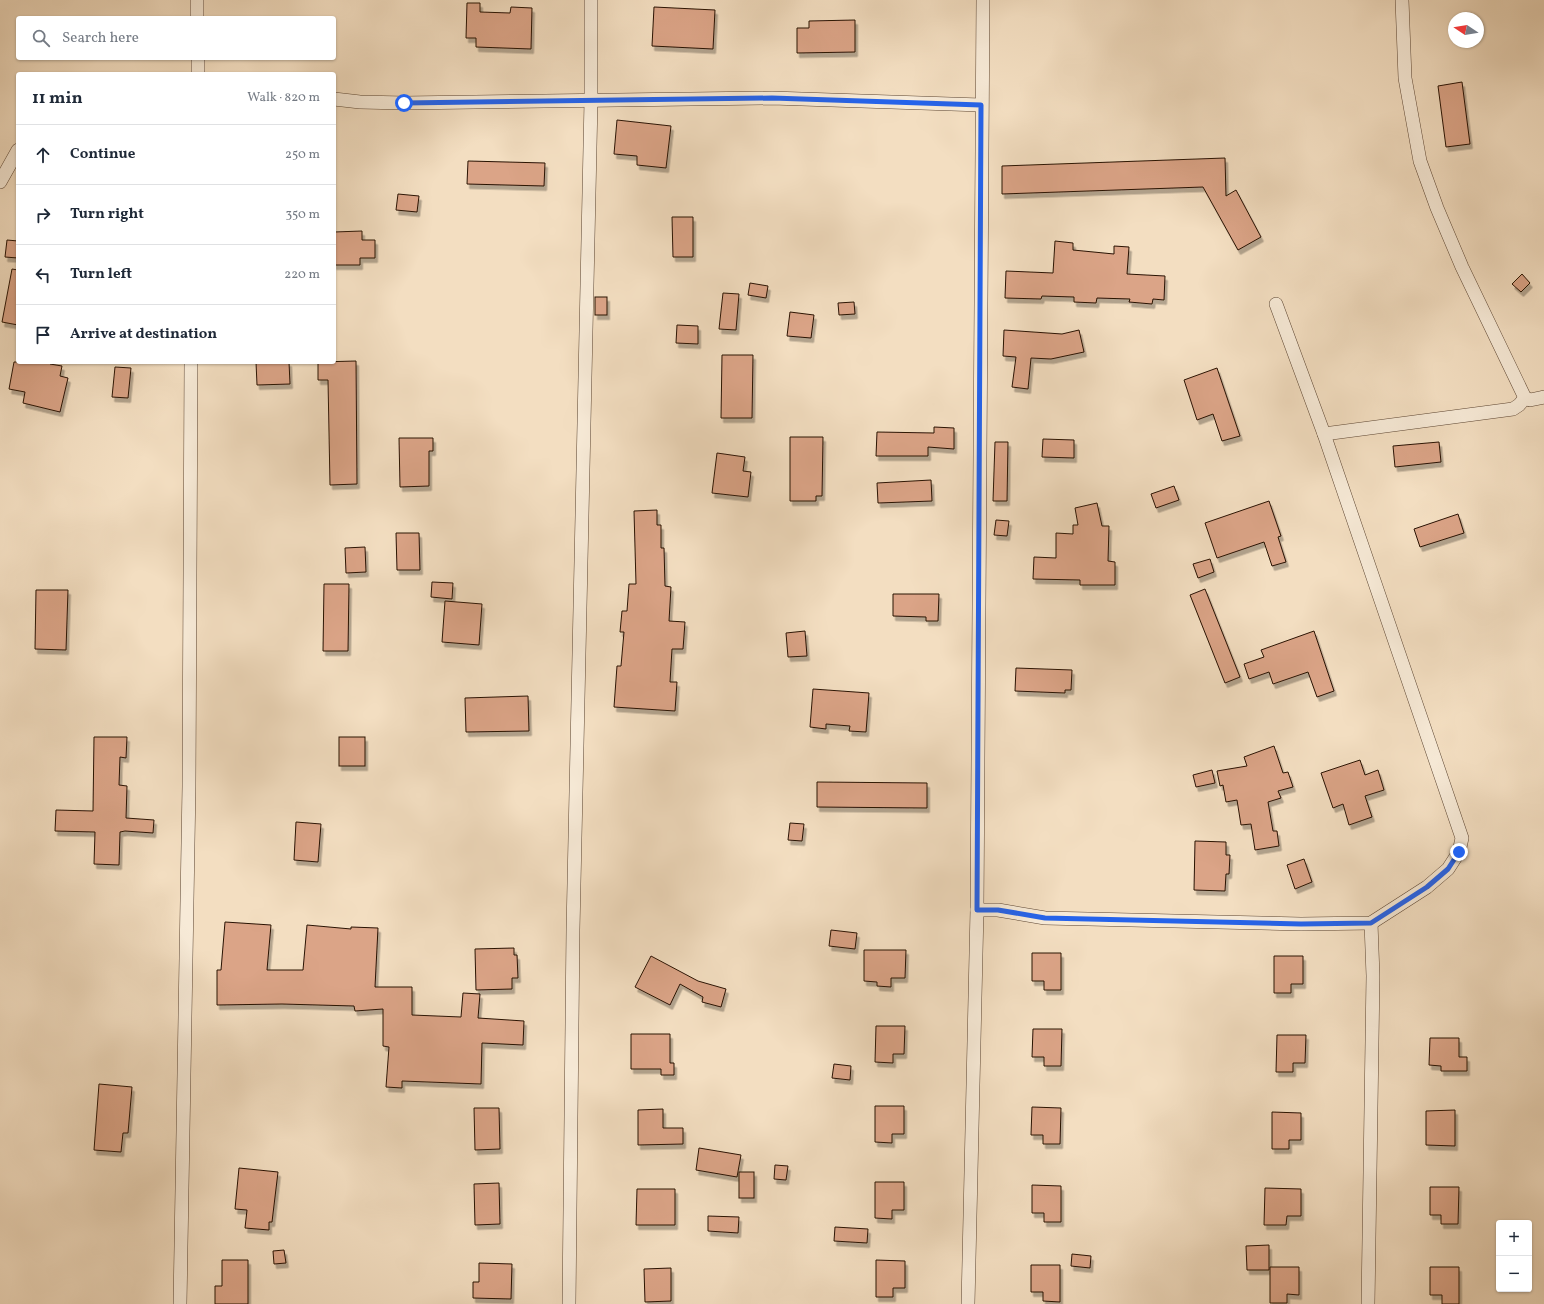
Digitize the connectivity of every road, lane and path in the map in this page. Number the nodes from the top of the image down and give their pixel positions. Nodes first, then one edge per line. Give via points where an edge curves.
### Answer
1 (197, 0) edge
2 (591, 0) edge
3 (983, 0) edge
4 (1402, 0) edge
5 (197, 16) edge
6 (198, 60) edge
7 (198, 72) edge
8 (336, 99) edge
9 (591, 101) junction
10 (981, 105) junction
11 (16, 154) edge
12 (0, 182) edge
13 (1276, 304) dead end
14 (191, 364) edge
15 (1544, 397) edge
16 (1525, 398) junction
17 (1324, 434) junction
18 (977, 910) junction
19 (1371, 923) junction
20 (180, 1304) edge
21 (569, 1304) edge
22 (968, 1304) edge
23 (1368, 1304) edge

1 - 5 street
2 - 9 street
3 - 10 street
4 - 16 street via 1405,78 1420,161 1462,266
6 - 7 street
8 - 9 street via 390,103
9 - 10 street via 772,98
9 - 21 street via 573,930
10 - 18 street
11 - 12 street
13 - 17 street
14 - 20 street via 189,786
15 - 16 street via 1530,400
16 - 17 street via 1513,409
17 - 19 street via 1462,838 1459,852 1448,869 1427,887
18 - 19 street via 998,910 1045,918 1301,924
18 - 22 street
19 - 23 street

